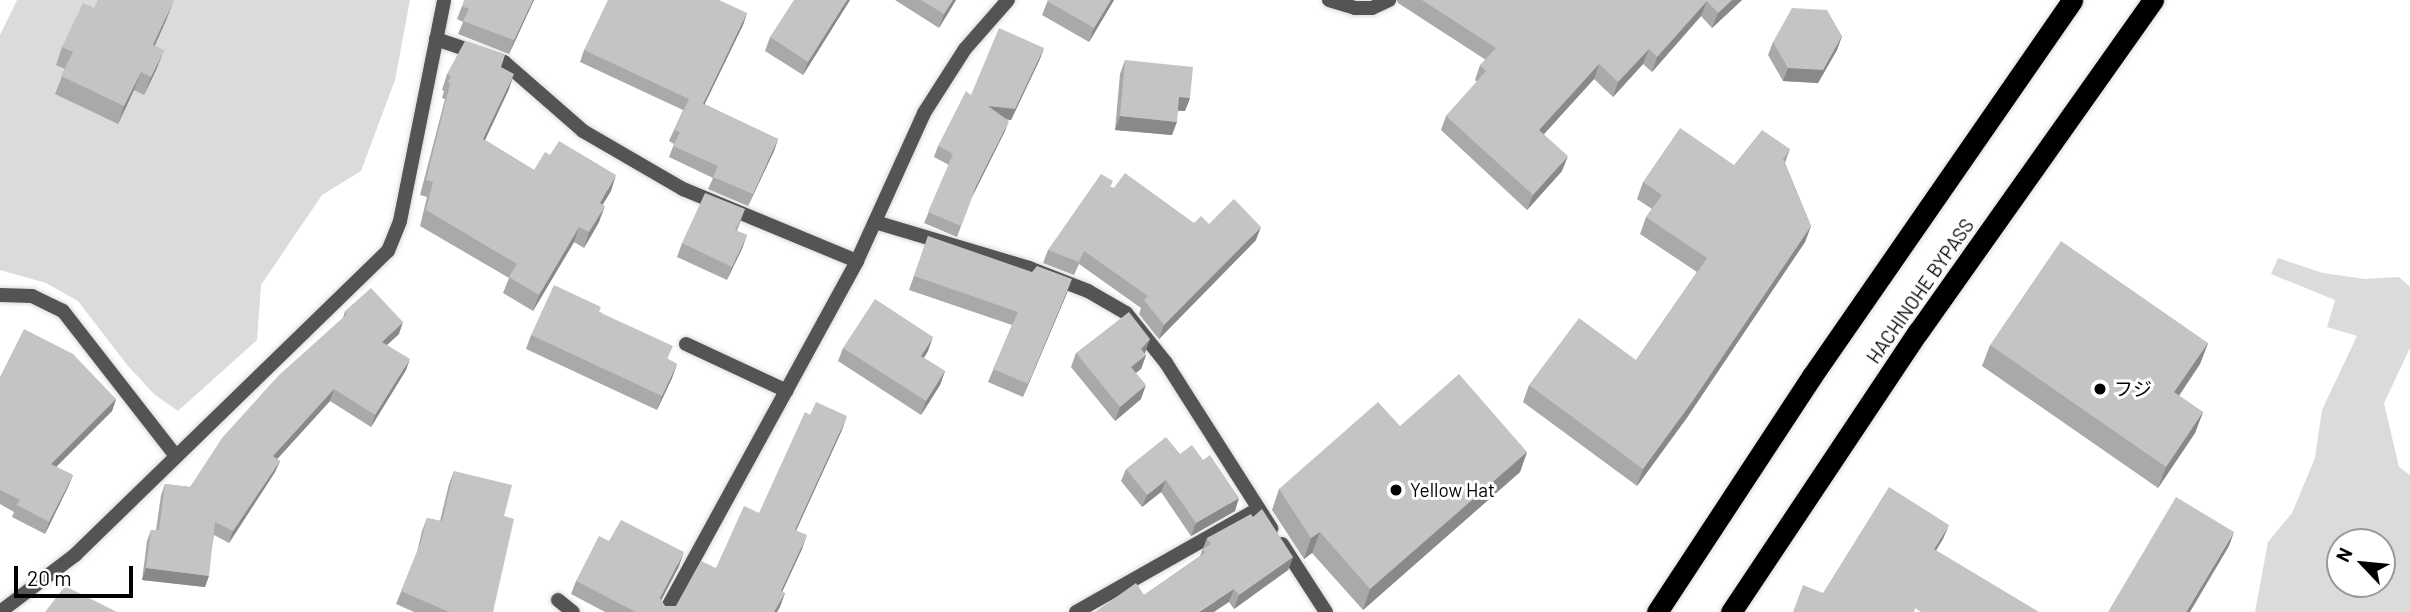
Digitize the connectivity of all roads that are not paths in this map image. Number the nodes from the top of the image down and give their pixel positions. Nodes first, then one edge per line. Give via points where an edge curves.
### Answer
1 (444, 0) edge
2 (1008, 0) edge
3 (1329, 0) edge
4 (1389, 0) edge
5 (2072, 0) edge
6 (2153, 0) edge
7 (436, 39) junction
8 (875, 222) junction
9 (858, 261) junction
10 (0, 295) edge
11 (686, 344) dead end
12 (787, 391) junction
13 (176, 456) junction
14 (1258, 509) junction
15 (558, 600) dead end
16 (0, 612) edge
17 (573, 612) edge
18 (665, 612) edge
19 (1076, 612) edge
20 (1326, 612) edge
21 (1657, 612) edge
22 (1731, 612) edge

1 - 7 street
2 - 8 street via 965,49 925,113
3 - 4 street via 1355,8 1372,8
5 - 21 highway, HACHINOHE BYPASS via 1812,376
6 - 22 highway, HACHINOHE BYPASS via 1918,332
7 - 9 street via 504,62 583,131 683,189
7 - 13 street via 400,221 388,251
8 - 9 street
8 - 14 street via 1030,268 1088,291 1126,313 1166,363
9 - 12 street
10 - 13 street via 32,296 63,311
11 - 12 street
12 - 18 street
13 - 16 street via 75,555
14 - 19 street
14 - 20 street
15 - 17 street

